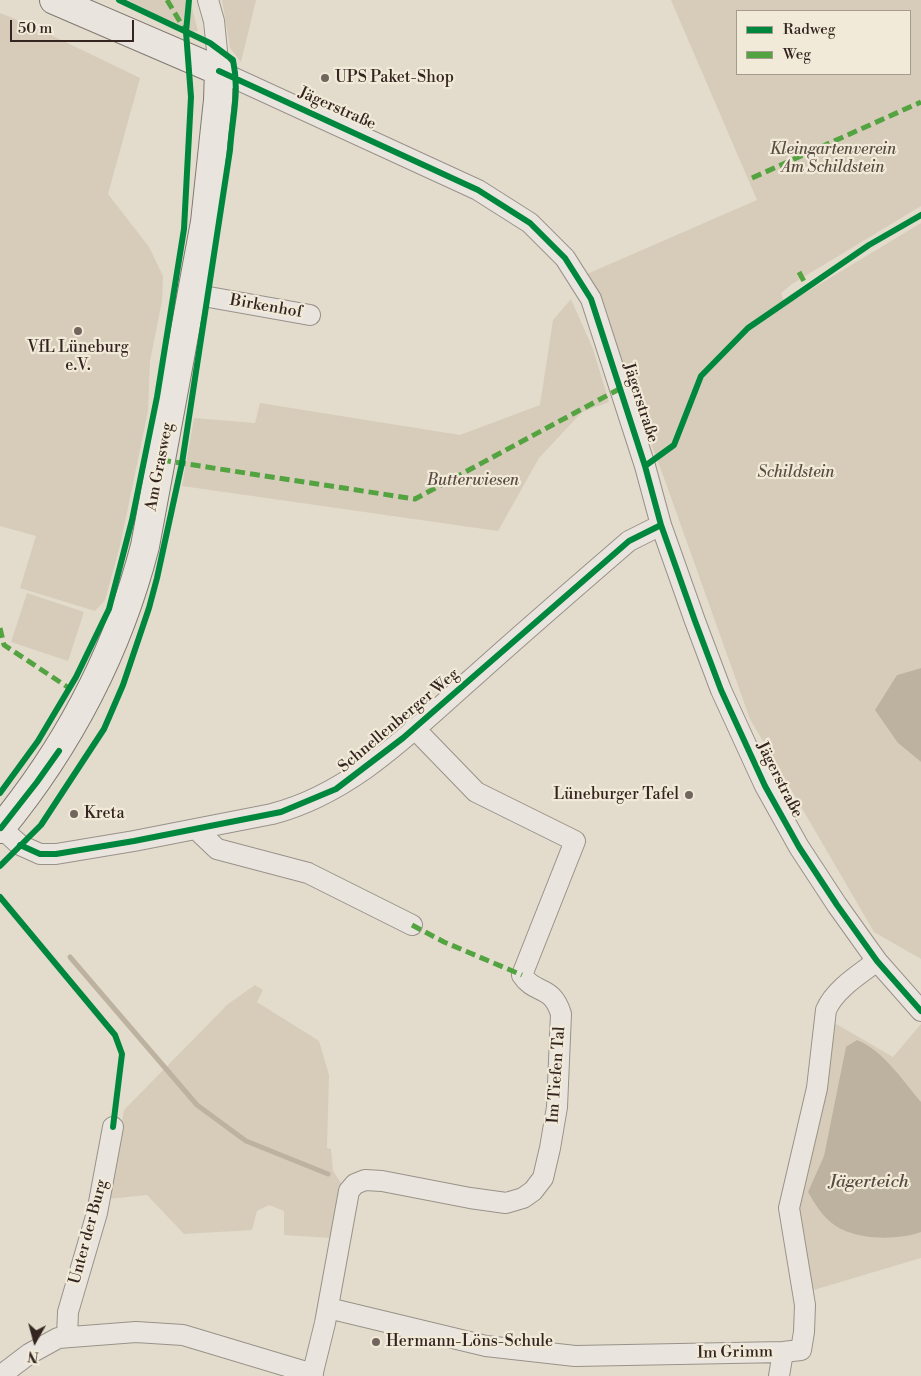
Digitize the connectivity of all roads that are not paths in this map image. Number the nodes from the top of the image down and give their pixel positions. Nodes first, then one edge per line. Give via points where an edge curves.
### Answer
1 (54, 0) edge
2 (208, 0) edge
3 (219, 71) junction
4 (192, 294) junction
5 (310, 315) dead end
6 (661, 525) junction
7 (414, 728) junction
8 (0, 828) edge
9 (196, 829) junction
10 (412, 925) dead end
11 (877, 961) junction
12 (921, 1011) edge
13 (113, 1127) dead end
14 (328, 1308) junction
15 (67, 1336) junction
16 (783, 1352) junction
17 (313, 1375) edge
18 (0, 1376) edge
19 (779, 1376) edge

1 - 3 main road
2 - 3 street via 214,21
3 - 4 main road, Am Grasweg via 205,222
3 - 6 street, Jägerstraße via 478,190 530,223 565,258 592,299
4 - 5 street, Birkenhof
4 - 8 main road, Am Grasweg via 145,546 128,603 100,675 79,715 37,782
6 - 7 street, Schnellenberger Weg via 629,541
6 - 11 street, Jägerstraße via 721,690 765,786 804,855
7 - 9 street, Schnellenberger Weg via 336,789 290,809
7 - 14 street, Im Tiefen Tal via 476,792 575,841 522,975 528,984 550,993 561,1014 557,1107 543,1178 523,1198 506,1203 382,1181 365,1180 355,1184 349,1191
8 - 9 street, Schnellenberger Weg via 20,845 40,854 56,854
9 - 10 street via 217,848 308,872
11 - 12 street, Jägerstraße
11 - 16 street, Im Grimm via 848,984 826,1010 817,1088 789,1208 805,1305 804,1332 801,1350
13 - 15 street, Unter der Burg via 97,1212 68,1312
14 - 16 street, Im Grimm via 486,1346 566,1356
14 - 17 street
15 - 17 street via 130,1332 183,1335
15 - 18 street via 29,1354
16 - 19 street

